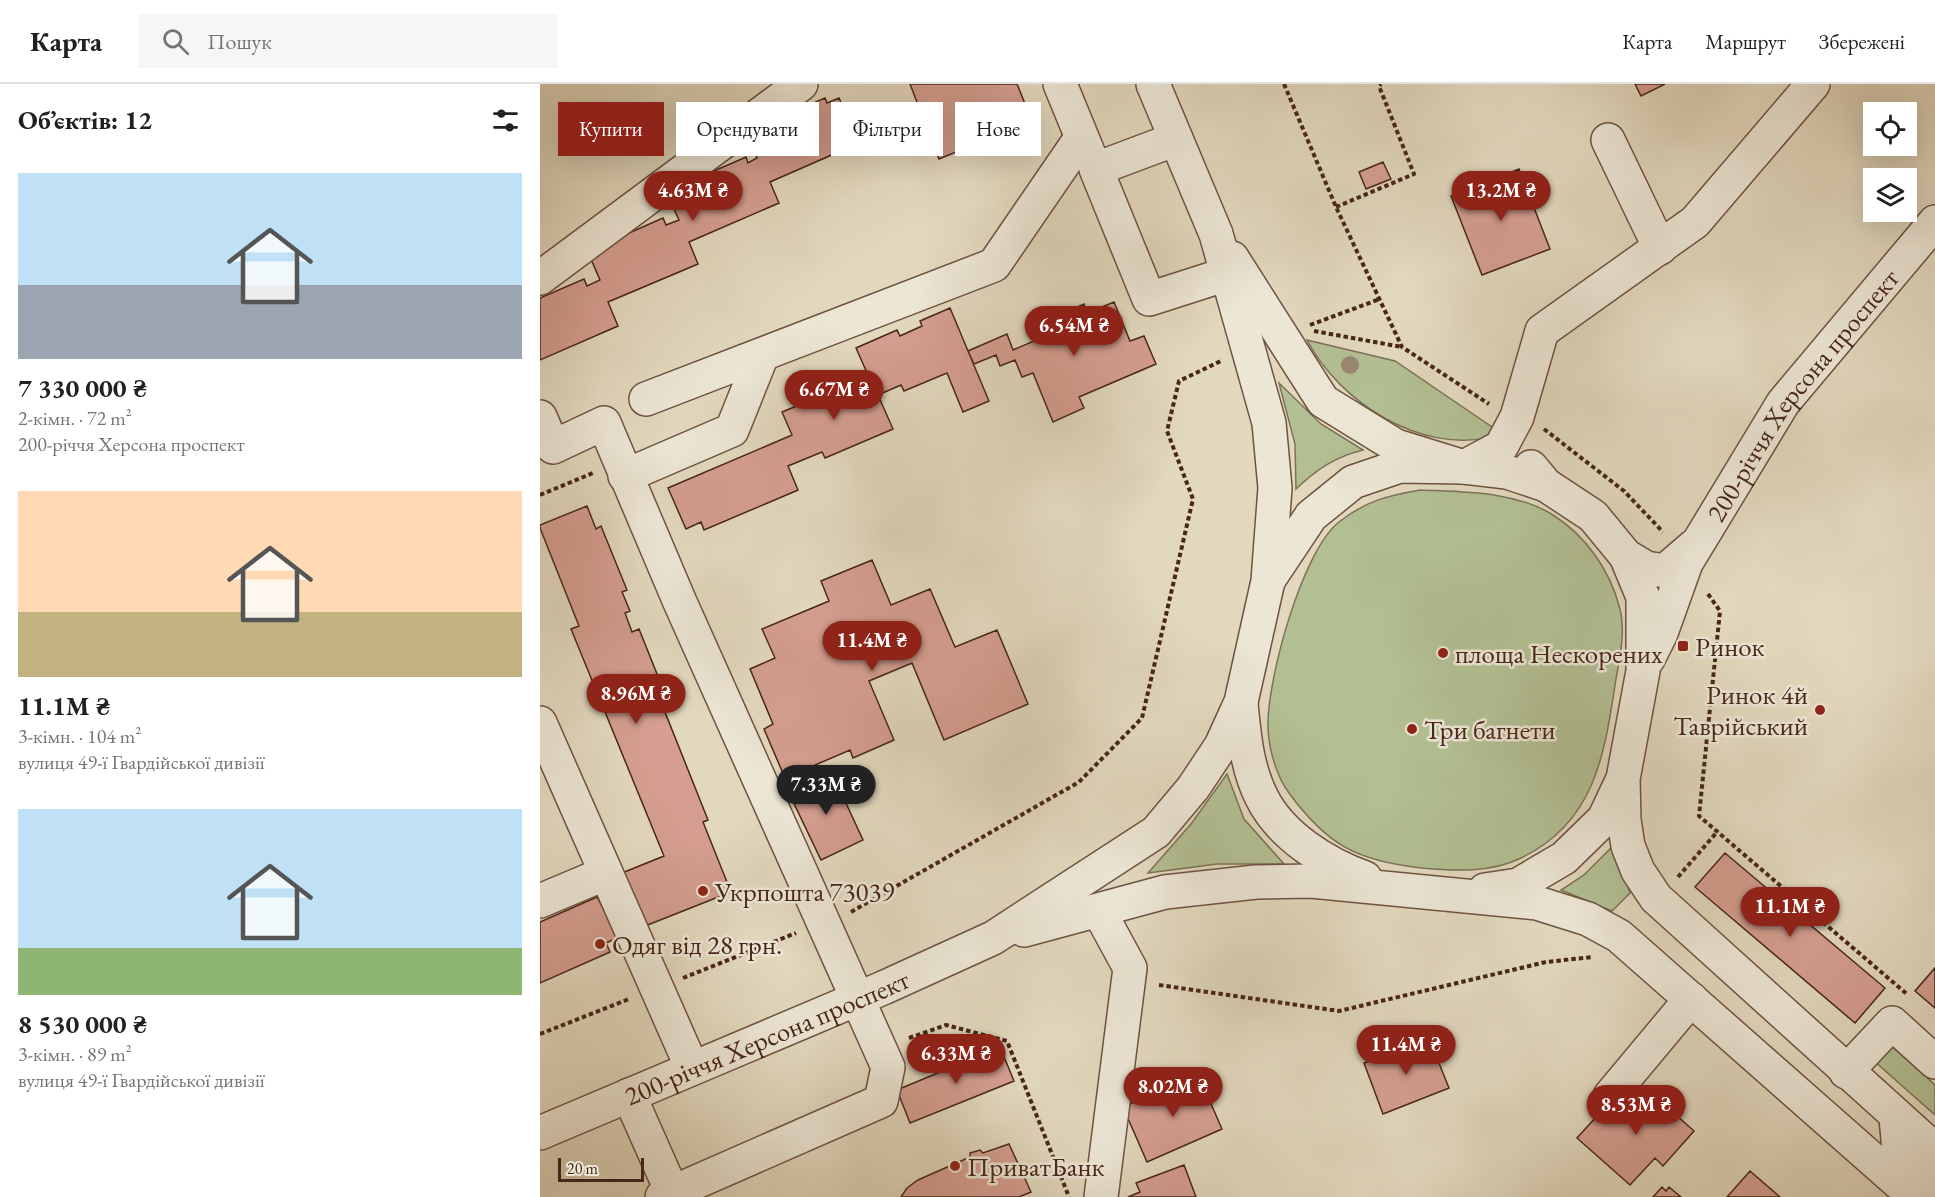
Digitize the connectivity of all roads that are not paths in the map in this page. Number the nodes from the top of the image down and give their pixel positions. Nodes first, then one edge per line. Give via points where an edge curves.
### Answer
1 (801, 84) edge
2 (1060, 84) edge
3 (1154, 84) edge
4 (1813, 84) edge
5 (1081, 138) junction
6 (1176, 139) junction
7 (1608, 140) dead end
8 (1096, 169) junction
9 (1935, 222) edge
10 (1216, 234) junction
11 (1660, 249) junction
12 (1227, 274) junction
13 (540, 278) edge
14 (762, 355) junction
15 (646, 399) dead end
16 (540, 417) edge
17 (1517, 417) junction
18 (1464, 467) junction
19 (622, 469) junction
20 (1546, 485) junction
21 (1696, 545) junction
22 (1626, 556) junction
23 (1268, 581) junction
24 (1642, 670) junction
25 (1241, 702) junction
26 (540, 723) edge
27 (1623, 779) junction
28 (604, 874) junction
29 (1395, 888) junction
30 (1460, 894) junction
31 (540, 901) edge
32 (1099, 910) junction
33 (993, 938) junction
34 (858, 999) junction
35 (1691, 999) junction
36 (1935, 1062) edge
37 (692, 1068) junction
38 (1846, 1072) junction
39 (629, 1095) junction
40 (1610, 1096) dead end
41 (1896, 1117) junction
42 (540, 1133) edge
43 (1935, 1150) edge
44 (1935, 1183) edge
45 (667, 1195) edge
46 (1102, 1197) edge
47 (1915, 1197) edge

1 - 13 street
2 - 5 street
3 - 6 street
4 - 11 street via 1695,222
5 - 8 street
5 - 14 street via 994,265
6 - 8 street
6 - 10 street
7 - 11 street
8 - 12 street via 1149,299
9 - 21 street, 200-річчя Херсона проспект via 1783,403
10 - 12 street
10 - 18 street via 1323,401 1395,446
11 - 17 street via 1542,331
12 - 23 street via 1269,423 1275,488
14 - 15 street
14 - 19 street via 732,430
16 - 19 street via 553,447 604,423
17 - 18 street via 1501,447
17 - 20 street via 1517,450
18 - 20 street via 1508,472
18 - 23 street via 1400,466 1353,482 1311,516
19 - 34 street via 838,922
20 - 22 street via 1593,516
21 - 22 street via 1665,572 1646,568
21 - 24 street
22 - 24 street via 1643,597
23 - 25 street
24 - 27 street
25 - 29 street via 1245,747 1262,798 1294,838 1339,868
25 - 33 street via 1216,754 1156,832
26 - 28 street
27 - 30 street via 1604,819 1564,858 1518,885
27 - 38 street via 1628,846 1638,871
28 - 31 street
28 - 37 street
29 - 30 street
29 - 32 street via 1311,881 1256,882 1165,892
30 - 35 street via 1537,903 1588,919 1609,946
32 - 33 street
32 - 46 street via 1130,968
33 - 34 street, 200-річчя Херсона проспект
34 - 37 street, 200-річчя Херсона проспект
34 - 45 street via 888,1067 881,1101
35 - 40 street
35 - 47 street
36 - 38 street via 1892,1023
37 - 39 street, 200-річчя Херсона проспект
38 - 41 street
39 - 42 street, 200-річчя Херсона проспект
39 - 45 street
41 - 43 street
41 - 44 street via 1899,1151

